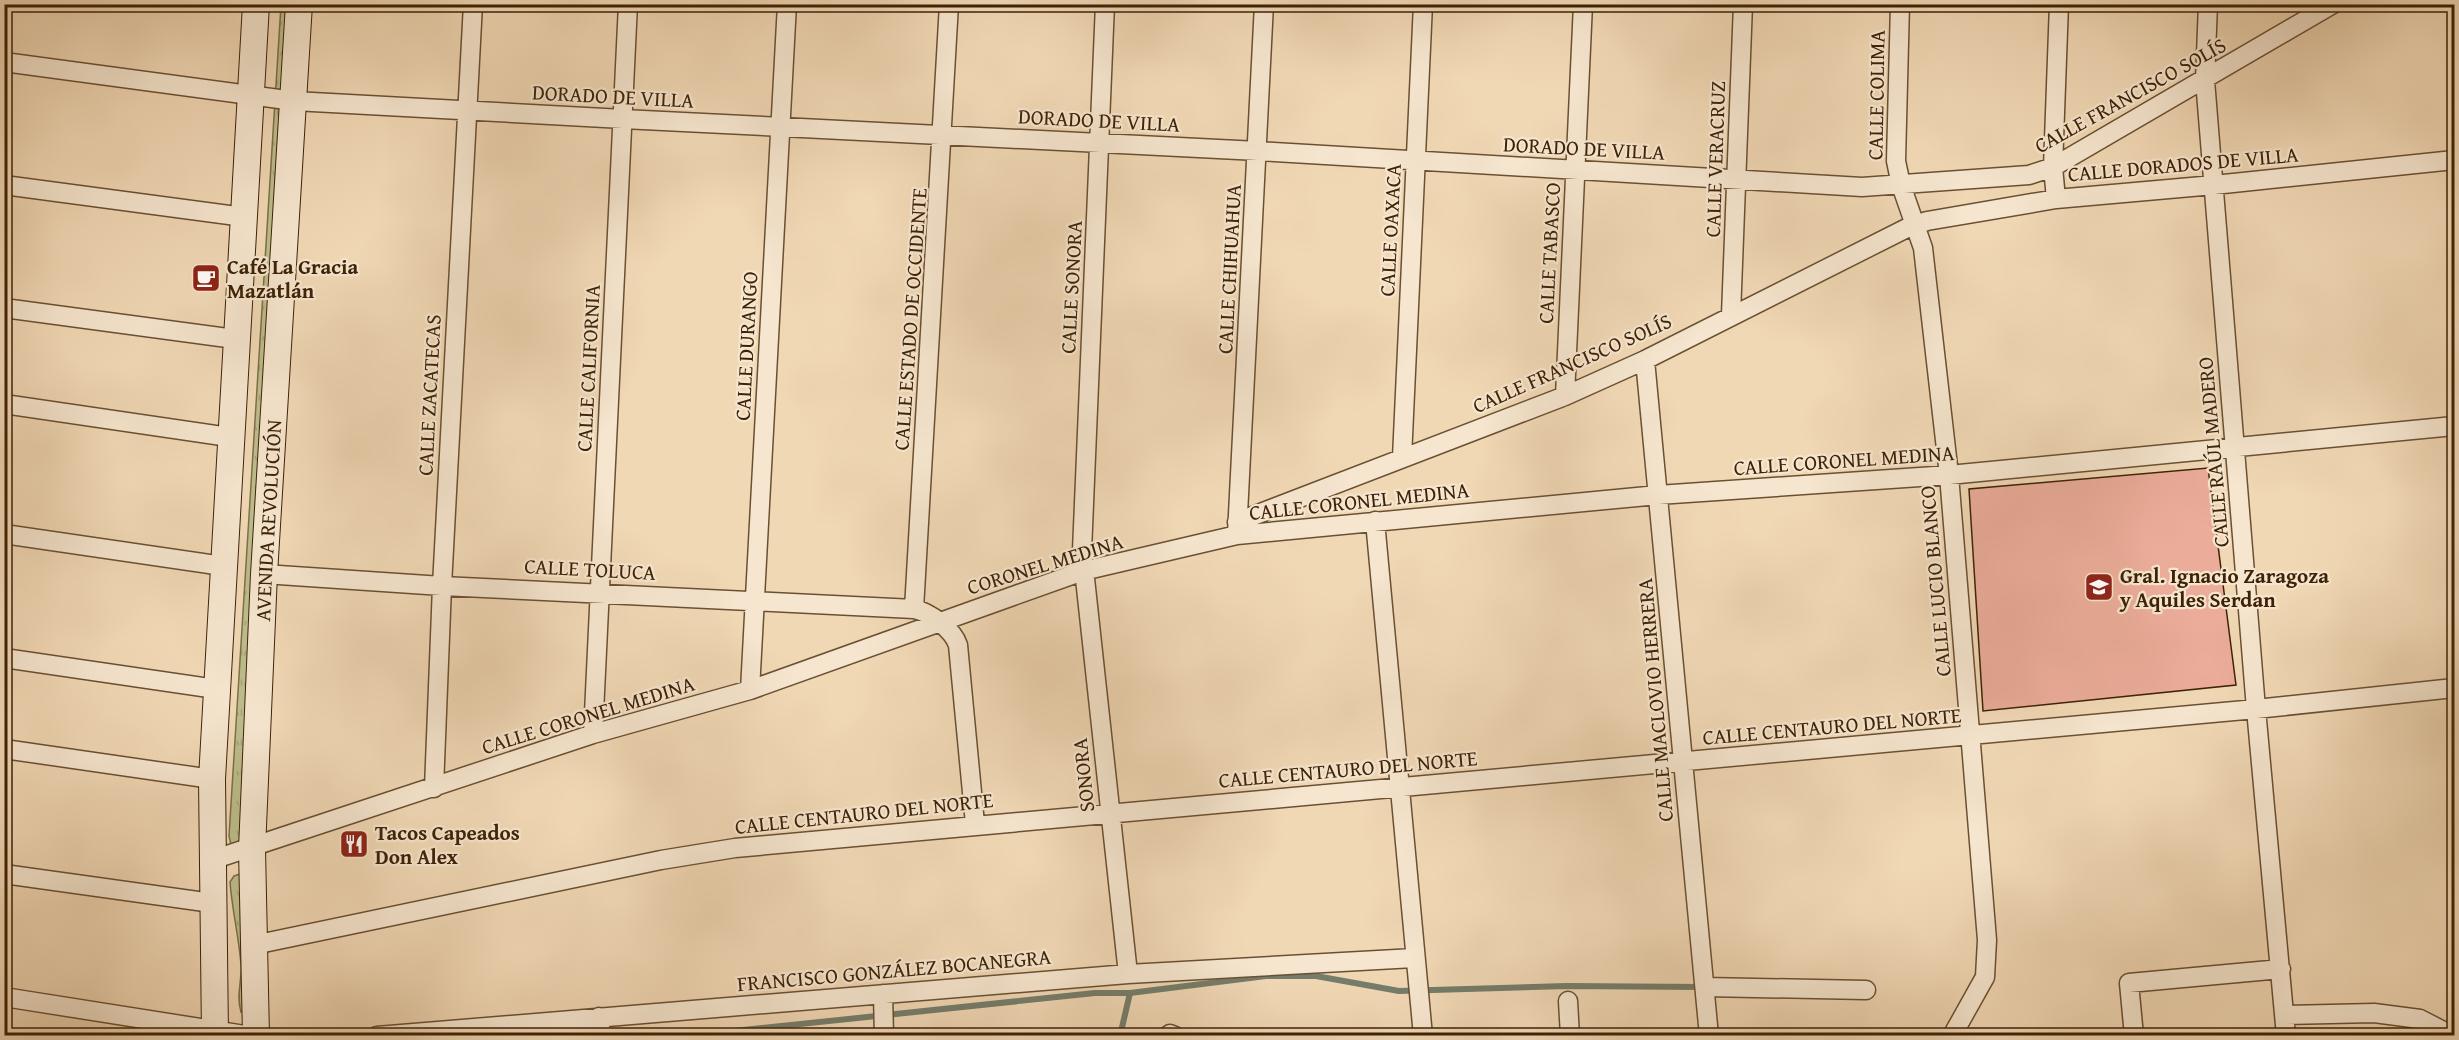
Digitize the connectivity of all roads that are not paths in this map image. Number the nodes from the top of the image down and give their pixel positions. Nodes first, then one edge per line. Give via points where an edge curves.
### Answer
1 (256, 4) edge
2 (299, 4) edge
3 (474, 4) edge
4 (628, 4) edge
5 (787, 4) edge
6 (949, 4) edge
7 (1105, 4) edge
8 (1264, 4) edge
9 (1423, 4) edge
10 (1583, 4) edge
11 (1743, 4) edge
12 (1900, 4) edge
13 (2059, 4) edge
14 (2208, 4) edge
15 (2333, 4) edge
16 (4, 62) edge
17 (2205, 80) junction
18 (251, 96) junction
19 (294, 101) junction
20 (466, 110) junction
21 (623, 119) junction
22 (781, 127) junction
23 (944, 134) junction
24 (1099, 142) junction
25 (1258, 151) junction
26 (2454, 159) edge
27 (1416, 161) junction
28 (2053, 167) junction
29 (1576, 170) junction
30 (1738, 180) junction
31 (4, 185) edge
32 (1901, 185) junction
33 (2214, 185) junction
34 (2056, 199) junction
35 (243, 217) junction
36 (1916, 224) junction
37 (4, 308) edge
38 (1731, 315) junction
39 (235, 339) junction
40 (1645, 360) junction
41 (1565, 396) junction
42 (4, 404) edge
43 (2454, 426) edge
44 (229, 437) junction
45 (2236, 448) junction
46 (1402, 458) junction
47 (1949, 475) junction
48 (1658, 495) junction
49 (1375, 520) junction
50 (1237, 529) junction
51 (4, 534) edge
52 (223, 566) junction
53 (1083, 571) junction
54 (264, 574) junction
55 (442, 586) junction
56 (600, 592) junction
57 (755, 600) junction
58 (914, 609) junction
59 (938, 622) junction
60 (4, 658) edge
61 (2454, 688) edge
62 (216, 689) junction
63 (750, 690) junction
64 (2256, 709) junction
65 (593, 734) junction
66 (1971, 736) junction
67 (4, 749) edge
68 (1683, 762) junction
69 (212, 779) junction
70 (1401, 787) junction
71 (434, 788) junction
72 (1109, 814) junction
73 (975, 824) junction
74 (252, 849) junction
75 (212, 860) junction
76 (4, 874) edge
77 (212, 903) junction
78 (254, 945) junction
79 (1415, 963) junction
80 (2281, 969) junction
81 (1128, 974) junction
82 (1704, 987) junction
83 (1866, 990) dead end
84 (4, 997) edge
85 (1568, 1001) dead end
86 (883, 1002) junction
87 (2285, 1015) junction
88 (600, 1026) edge
89 (2416, 1027) edge
90 (215, 1032) edge
91 (884, 1032) edge
92 (254, 1035) edge
93 (377, 1035) edge
94 (1423, 1035) edge
95 (1570, 1035) edge
96 (1709, 1035) edge
97 (1952, 1035) edge
98 (2134, 1035) edge
99 (2286, 1035) edge
100 (2453, 1035) edge

1 - 18 street, AVENIDA REVOLUCIÓN
2 - 19 street, AVENIDA REVOLUCIÓN
3 - 20 street, CALLE ZACATECAS
4 - 21 street, CALLE CALIFORNIA
5 - 22 street, CALLE DURANGO
6 - 23 street, CALLE ESTADO DE OCCIDENTE
7 - 24 street, CALLE SONORA
8 - 25 street, CALLE CHIHUAHUA
9 - 27 street, CALLE OAXACA
10 - 29 street, CALLE TABASCO
11 - 30 street, CALLE VERACRUZ
12 - 32 street, CALLE COLIMA via 1895,141
13 - 28 street
14 - 17 street, CALLE RAÚL MADERO
15 - 17 street, CALLE FRANCISCO SOLÍS
16 - 18 street, DORADO DE VILLA
17 - 28 street, CALLE FRANCISCO SOLÍS
17 - 33 street, CALLE RAÚL MADERO
18 - 19 street, DORADO DE VILLA
18 - 35 street, AVENIDA REVOLUCIÓN
19 - 20 street, DORADO DE VILLA
19 - 54 street, AVENIDA REVOLUCIÓN
20 - 21 street, DORADO DE VILLA
20 - 55 street, CALLE ZACATECAS
21 - 22 street, DORADO DE VILLA
21 - 56 street, CALLE CALIFORNIA
22 - 23 street, DORADO DE VILLA
22 - 57 street, CALLE DURANGO
23 - 24 street, DORADO DE VILLA
23 - 58 street, CALLE ESTADO DE OCCIDENTE
24 - 25 street, DORADO DE VILLA
24 - 53 street, CALLE SONORA
25 - 27 street, DORADO DE VILLA
25 - 50 street, CALLE CHIHUAHUA
26 - 33 street, CALLE DORADOS DE VILLA
27 - 29 street, DORADO DE VILLA
27 - 46 street, CALLE OAXACA
28 - 32 street, CALLE FRANCISCO SOLÍS via 2030,175
28 - 34 street
29 - 30 street, DORADO DE VILLA
29 - 41 street, CALLE TABASCO
30 - 32 street, DORADO DE VILLA via 1862,187
30 - 38 street, CALLE VERACRUZ
31 - 35 street
32 - 36 street, CALLE COLIMA
33 - 34 street, CALLE DORADOS DE VILLA
33 - 45 street, CALLE RAÚL MADERO
34 - 36 street, CALLE DORADOS DE VILLA
35 - 39 street, AVENIDA REVOLUCIÓN
36 - 38 street, CALLE FRANCISCO SOLÍS
36 - 47 street, CALLE LUCIO BLANCO via 1923,248
37 - 39 street
38 - 40 street, CALLE FRANCISCO SOLÍS
39 - 44 street, AVENIDA REVOLUCIÓN
40 - 41 street, CALLE FRANCISCO SOLÍS
40 - 48 street, CALLE MACLOVIO HERRERA
41 - 46 street, CALLE FRANCISCO SOLÍS
42 - 44 street
43 - 45 street, CALLE CORONEL MEDINA
44 - 52 street, AVENIDA REVOLUCIÓN
45 - 47 street, CALLE CORONEL MEDINA
45 - 64 street, CALLE RAÚL MADERO
46 - 50 street, CALLE FRANCISCO SOLÍS
47 - 48 street, CALLE CORONEL MEDINA
47 - 66 street, CALLE LUCIO BLANCO
48 - 49 street, CALLE CORONEL MEDINA
48 - 68 street, CALLE MACLOVIO HERRERA
49 - 50 street, CALLE CORONEL MEDINA
49 - 70 street
50 - 53 street, CORONEL MEDINA
51 - 52 street
52 - 62 street, AVENIDA REVOLUCIÓN
53 - 59 street, CORONEL MEDINA
53 - 72 street, SONORA
54 - 55 street, CALLE TOLUCA
54 - 74 street, AVENIDA REVOLUCIÓN
55 - 56 street, CALLE TOLUCA
55 - 71 street, CALLE ZACATECAS
56 - 57 street, CALLE TOLUCA
56 - 65 street, CALLE CALIFORNIA
57 - 58 street, CALLE TOLUCA
57 - 63 street, CALLE DURANGO
58 - 59 street
59 - 63 street, CALLE CORONEL MEDINA
59 - 73 street via 952,633 958,645
60 - 62 street
61 - 64 street, CALLE CENTAURO DEL NORTE
62 - 69 street, AVENIDA REVOLUCIÓN
63 - 65 street, CALLE CORONEL MEDINA
64 - 66 street, CALLE CENTAURO DEL NORTE
64 - 80 street, CALLE RAÚL MADERO
65 - 71 street, CALLE CORONEL MEDINA
66 - 68 street, CALLE CENTAURO DEL NORTE
66 - 97 street, CALLE LUCIO BLANCO via 1987,961 1985,977
67 - 69 street
68 - 70 street, CALLE CENTAURO DEL NORTE
68 - 82 street, CALLE MACLOVIO HERRERA
69 - 75 street, AVENIDA REVOLUCIÓN
70 - 72 street, CALLE CENTAURO DEL NORTE
70 - 79 street
71 - 74 street, CALLE CORONEL MEDINA
72 - 73 street, CALLE CENTAURO DEL NORTE
72 - 81 street, SONORA
73 - 78 street, CALLE CENTAURO DEL NORTE via 747,847 661,860
74 - 75 street, CALLE CORONEL MEDINA
74 - 78 street, AVENIDA REVOLUCIÓN
75 - 77 street, AVENIDA REVOLUCIÓN
76 - 77 street
77 - 90 street, AVENIDA REVOLUCIÓN
78 - 92 street, AVENIDA REVOLUCIÓN
79 - 81 street, FRANCISCO GONZÁLEZ BOCANEGRA
79 - 94 street
80 - 87 street, CALLE RAÚL MADERO
80 - 98 street via 2128,983
81 - 86 street, FRANCISCO GONZÁLEZ BOCANEGRA
82 - 83 street
82 - 96 street, CALLE MACLOVIO HERRERA
84 - 90 street
85 - 95 street
86 - 88 street, FRANCISCO GONZÁLEZ BOCANEGRA
86 - 91 street
87 - 89 street via 2374,1013
87 - 99 street, CALLE RAÚL MADERO
88 - 93 street, FRANCISCO GONZÁLEZ BOCANEGRA
89 - 100 street
90 - 92 street

